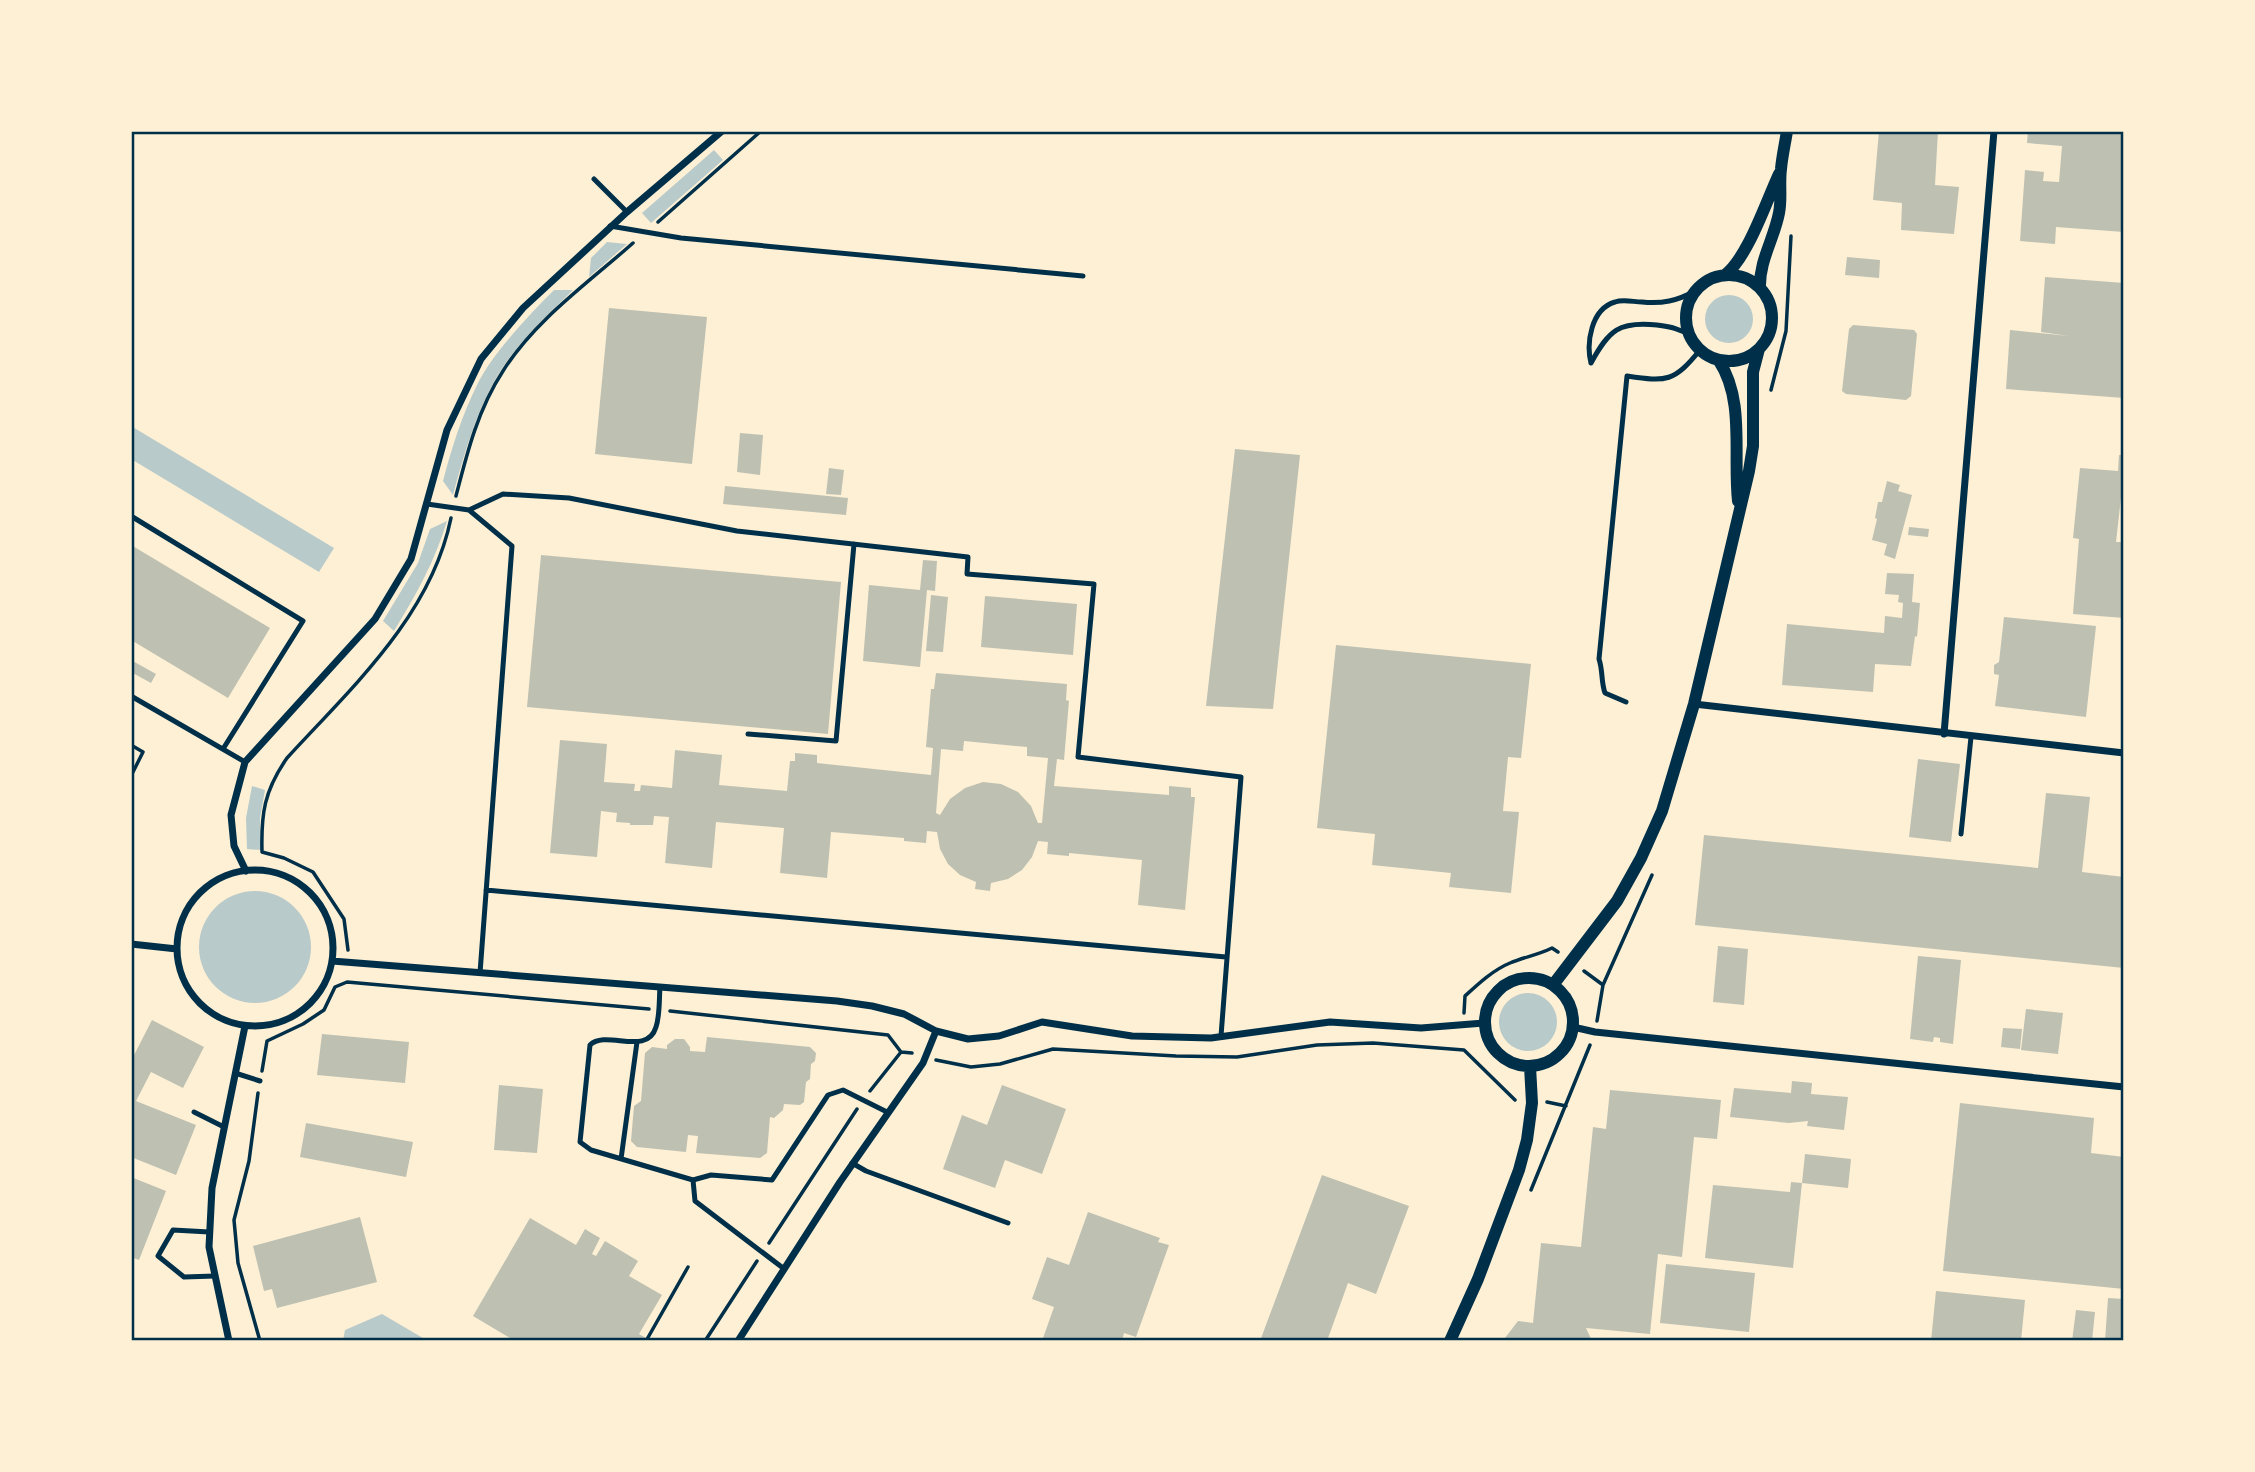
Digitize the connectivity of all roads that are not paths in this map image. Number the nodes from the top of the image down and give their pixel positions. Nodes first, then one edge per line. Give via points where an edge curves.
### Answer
1 (722, 131) edge
2 (1787, 131) edge
3 (1994, 131) edge
4 (1780, 170) junction
5 (594, 178) dead end
6 (626, 212) junction
7 (610, 226) junction
8 (1725, 275) junction
9 (1083, 276) dead end
10 (1760, 288) junction
11 (1695, 291) junction
12 (1689, 335) junction
13 (1759, 349) junction
14 (1700, 350) junction
15 (1718, 360) junction
16 (427, 504) junction
17 (1739, 508) junction
18 (469, 510) junction
19 (131, 516) edge
20 (854, 544) junction
21 (131, 696) edge
22 (1626, 702) dead end
23 (1694, 704) junction
24 (748, 734) dead end
25 (1944, 734) junction
26 (1971, 737) junction
27 (223, 749) junction
28 (2124, 753) edge
29 (245, 762) junction
30 (1961, 834) dead end
31 (246, 871) junction
32 (486, 890) junction
33 (131, 944) edge
34 (177, 949) junction
35 (1226, 957) junction
36 (332, 961) junction
37 (480, 972) junction
38 (1553, 985) junction
39 (660, 987) junction
40 (1484, 1023) junction
41 (245, 1026) junction
42 (1573, 1027) junction
43 (936, 1031) junction
44 (1221, 1036) junction
45 (637, 1042) junction
46 (1530, 1066) junction
47 (235, 1073) junction
48 (260, 1081) road end
49 (2124, 1087) edge
50 (194, 1112) dead end
51 (887, 1112) junction
52 (224, 1127) junction
53 (621, 1158) junction
54 (852, 1163) junction
55 (692, 1180) junction
56 (1007, 1223) dead end
57 (209, 1232) junction
58 (783, 1268) junction
59 (215, 1276) junction
60 (229, 1341) edge
61 (737, 1341) edge
62 (1450, 1341) edge

1 - 6 street
2 - 4 street
3 - 25 street
4 - 8 street via 1743,252
4 - 10 street via 1778,216 1759,275
5 - 6 lane
6 - 7 street
7 - 9 lane via 681,238
7 - 16 street via 523,308 481,359 447,430
8 - 10 street via 1744,278
8 - 11 street via 1706,281
10 - 13 street via 1772,321 1768,338
11 - 12 street via 1686,311
11 - 12 lane via 1673,301 1613,302 1597,319 1588,350 1591,363 1609,335 1634,323 1669,327
12 - 14 street
13 - 15 street via 1738,361
13 - 17 street via 1752,372 1753,446
14 - 15 street
14 - 22 lane via 1675,376 1628,376 1599,659 1605,693
15 - 17 street via 1734,398
16 - 18 lane
16 - 29 street via 411,559 375,619
17 - 23 street
18 - 20 lane via 503,494 569,498 737,531
18 - 32 lane via 512,546
19 - 27 lane via 303,621
20 - 24 lane via 836,741
20 - 35 lane via 968,557 967,574 1094,584 1078,757 1241,777
21 - 27 lane
23 - 25 street
23 - 38 street via 1662,811 1642,859
25 - 26 street
26 - 28 street
26 - 30 lane
27 - 29 lane
29 - 31 street via 231,815 234,846
31 - 34 street via 224,876 205,888 185,916
31 - 36 street via 282,875 312,894 326,914 333,937
32 - 35 lane
32 - 37 lane
33 - 34 street
34 - 41 street via 180,971 205,1008
35 - 44 lane
36 - 37 street
36 - 41 street via 325,984 302,1010 269,1025
37 - 39 street
38 - 40 street via 1535,978 1516,979 1493,997
38 - 42 street via 1569,1003
39 - 43 street via 872,1006 904,1014
39 - 45 lane via 655,1031
40 - 44 street via 1421,1028 1331,1022
40 - 46 street via 1498,1054
41 - 47 street
42 - 46 street via 1558,1055
42 - 49 street
43 - 44 street via 968,1039 999,1036 1042,1022 1132,1036
43 - 51 street via 923,1063
45 - 53 lane
45 - 53 lane via 600,1039 590,1045 580,1142
46 - 62 street via 1527,1140 1478,1279
47 - 48 lane
47 - 52 street
50 - 52 lane
51 - 54 street
51 - 55 lane via 843,1090 828,1095 772,1180 711,1175
52 - 57 street
53 - 55 lane
54 - 56 lane
54 - 58 street
55 - 58 lane via 695,1201
57 - 59 street
57 - 59 lane via 173,1230 158,1256 184,1277
58 - 61 street
59 - 60 street

